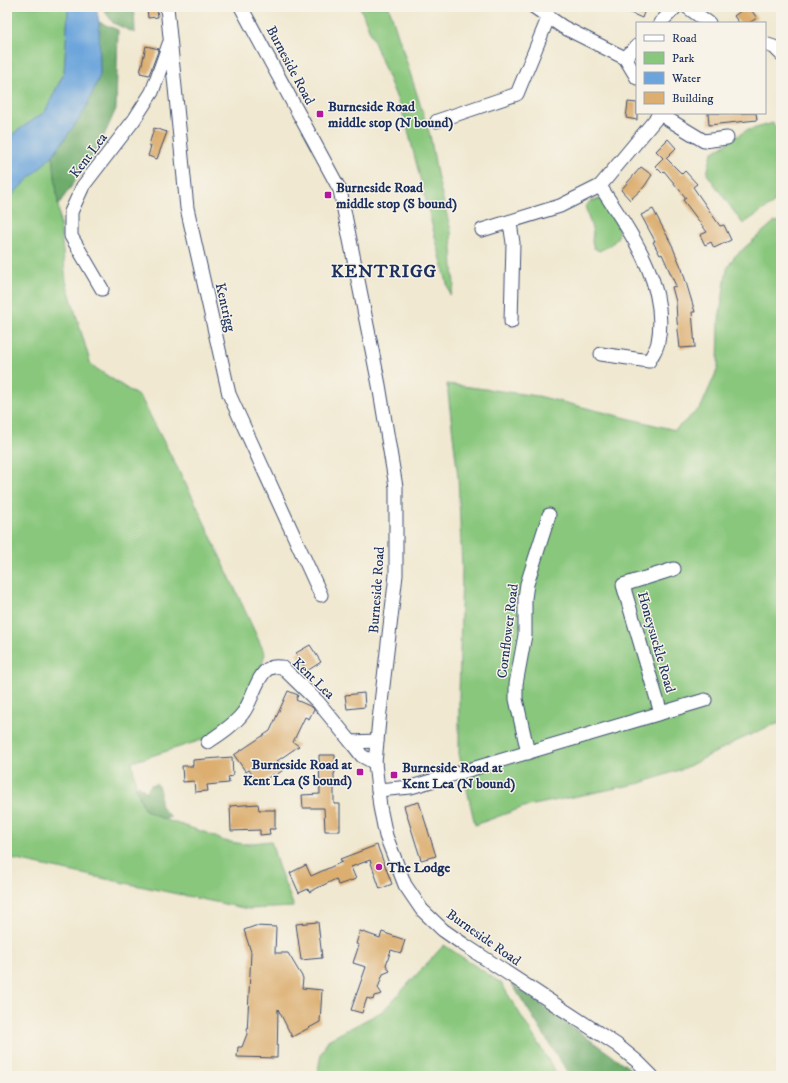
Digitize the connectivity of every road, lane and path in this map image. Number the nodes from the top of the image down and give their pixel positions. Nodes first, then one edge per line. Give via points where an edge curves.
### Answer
1 (167, 7) edge
2 (241, 7) edge
3 (534, 7) edge
4 (676, 7) edge
5 (687, 7) edge
6 (549, 16) junction
7 (661, 22) edge
8 (708, 22) edge
9 (170, 41) junction
10 (766, 44) edge
11 (636, 47) edge
12 (781, 54) edge
13 (625, 58) junction
14 (636, 76) edge
15 (658, 114) edge
16 (437, 121) dead end
17 (727, 138) dead end
18 (600, 186) junction
19 (510, 223) junction
20 (482, 230) dead end
21 (102, 290) dead end
22 (511, 322) dead end
23 (601, 354) dead end
24 (549, 515) dead end
25 (674, 569) dead end
26 (321, 595) dead end
27 (705, 700) dead end
28 (661, 713) junction
29 (377, 741) junction
30 (208, 742) dead end
31 (351, 742) junction
32 (528, 753) junction
33 (375, 763) junction
34 (378, 790) junction
35 (652, 1076) edge

1 - 9 street, Kentrigg
2 - 29 street, Burneside Road via 340,190 379,385 396,487 396,575
3 - 6 street
4 - 7 street
5 - 8 street
6 - 13 street via 563,27
6 - 16 street via 517,94
9 - 21 street, Kent Lea via 152,92 84,186 71,212 71,236
9 - 26 street, Kentrigg via 187,208 229,394
10 - 12 street via 774,47
11 - 13 street
13 - 14 street
15 - 17 street via 704,141
15 - 18 street
18 - 19 street via 560,206
18 - 23 street via 636,241 656,289 660,321 658,344 649,361
19 - 20 street
19 - 22 street via 513,243
24 - 32 street, Cornflower Road via 527,584 524,635 516,684 516,699
25 - 28 street, Honeysuckle Road via 623,585
27 - 28 street
28 - 32 street
29 - 31 street
29 - 33 street, Burneside Road
30 - 31 street, Kent Lea via 242,714 264,672 274,667 282,668 318,702
31 - 33 street, Kent Lea via 362,756
32 - 34 street via 411,787
33 - 34 street, Burneside Road
34 - 35 street, Burneside Road via 386,836 394,859 405,885 422,910 463,944 617,1045

